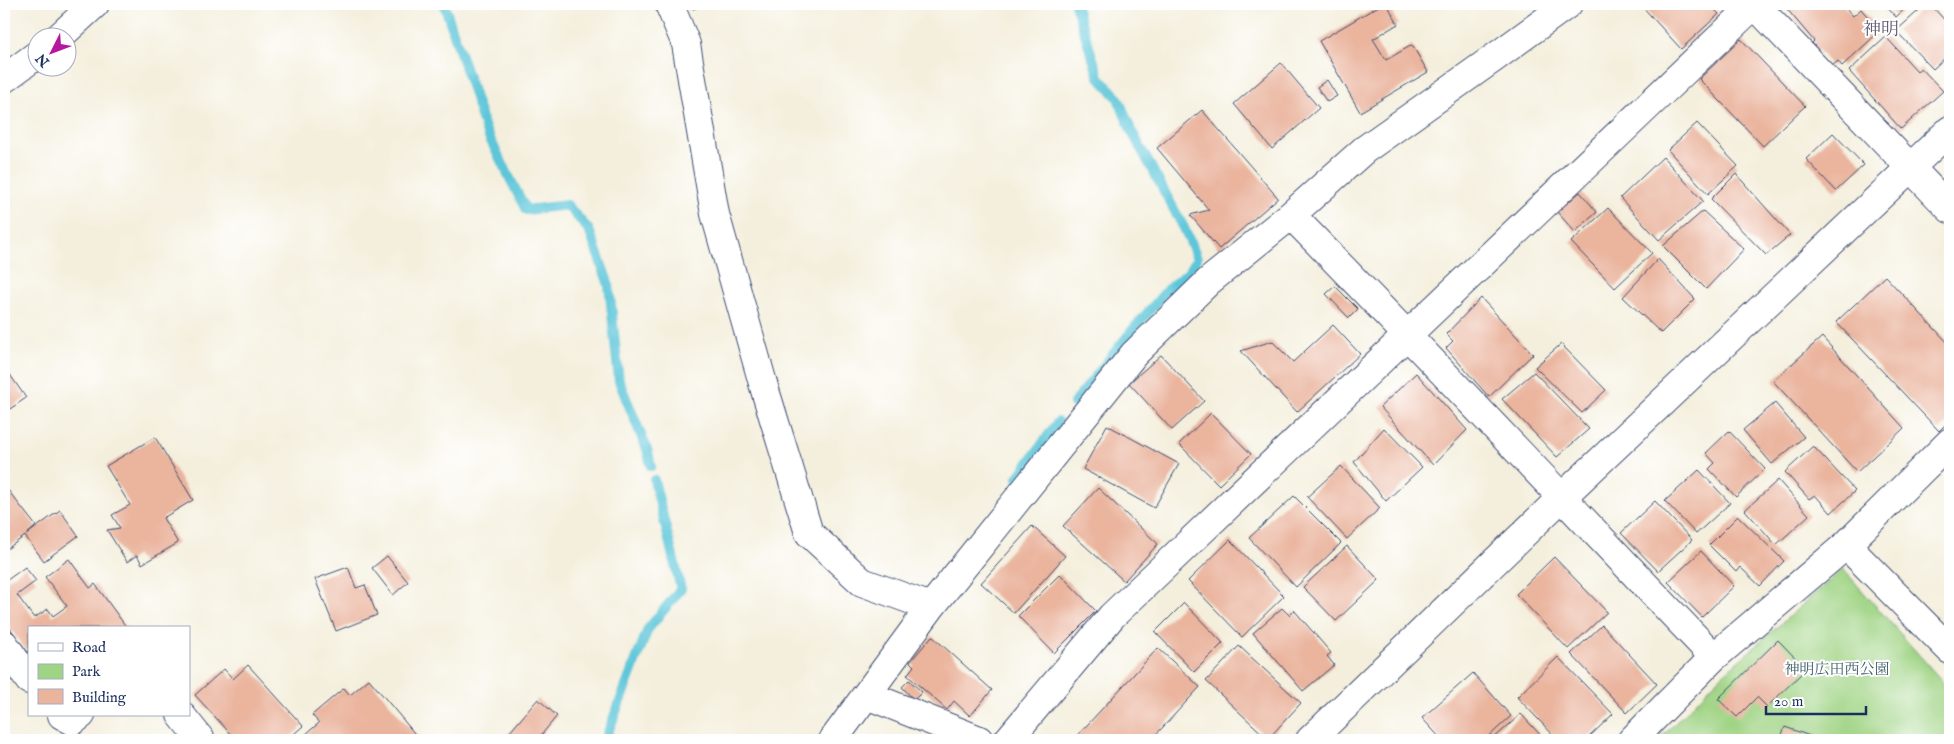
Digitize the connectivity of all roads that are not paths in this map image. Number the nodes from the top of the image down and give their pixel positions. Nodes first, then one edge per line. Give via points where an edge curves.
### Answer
1 (95, 4) edge
2 (669, 4) edge
3 (1568, 4) edge
4 (1755, 4) edge
5 (69, 28) edge
6 (28, 61) edge
7 (4, 79) edge
8 (1950, 130) edge
9 (1912, 167) junction
10 (1950, 210) edge
11 (1291, 215) junction
12 (1408, 335) junction
13 (1950, 442) edge
14 (1561, 498) junction
15 (1846, 545) junction
16 (932, 606) junction
17 (4, 644) edge
18 (1950, 650) edge
19 (1714, 657) junction
20 (28, 679) edge
21 (867, 695) junction
22 (64, 716) edge
23 (79, 716) edge
24 (182, 716) edge
25 (201, 740) edge
26 (833, 740) edge
27 (979, 740) edge
28 (1008, 740) edge
29 (1310, 740) edge
30 (1632, 740) edge

1 - 5 street
2 - 16 street via 686,44 715,214 809,533 862,582
3 - 11 street via 1364,150
4 - 9 street
4 - 12 street
6 - 7 street
8 - 9 street
9 - 10 street
9 - 14 street
11 - 12 street
11 - 16 street via 1209,281 1134,354
12 - 14 street
12 - 28 street via 1112,616
13 - 15 street
14 - 19 street
14 - 29 street
15 - 18 street
15 - 19 street
16 - 21 street
17 - 20 street
19 - 30 street
21 - 26 street
21 - 27 street
22 - 23 street via 73,720
24 - 25 street

